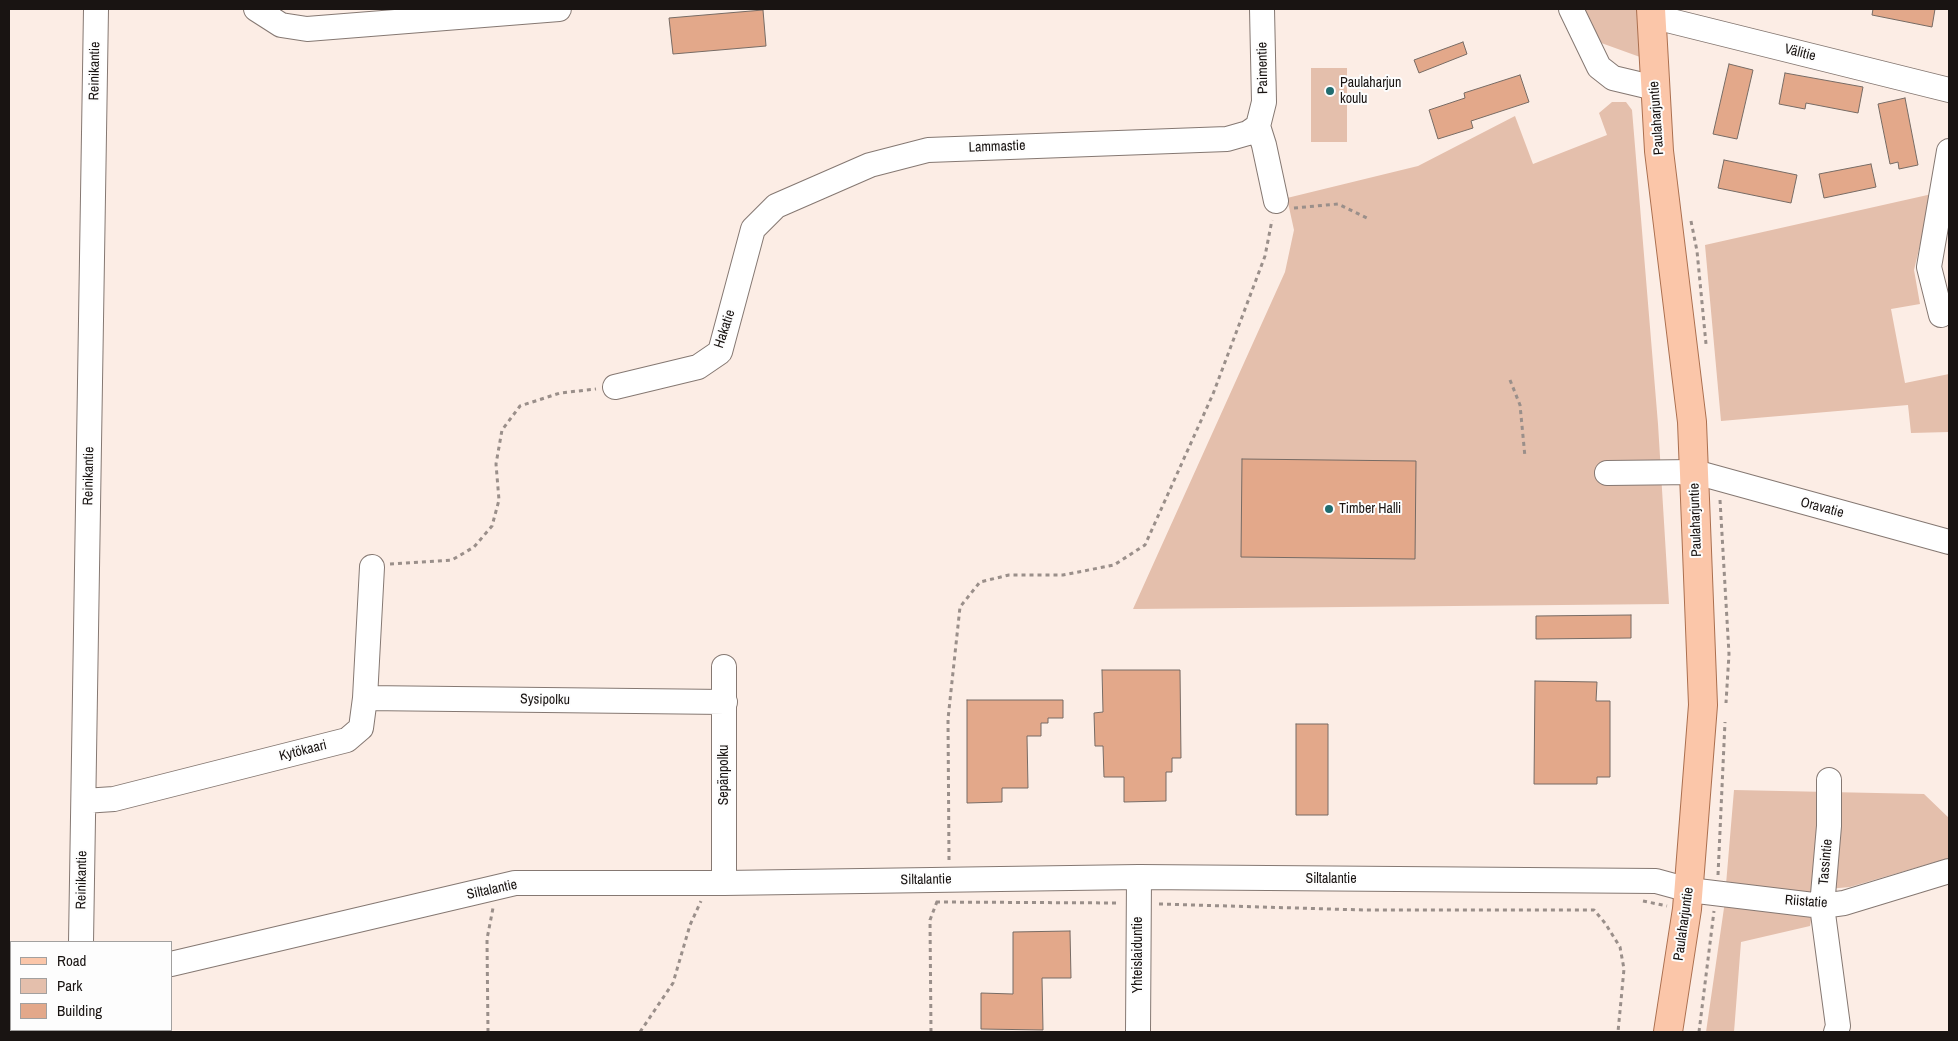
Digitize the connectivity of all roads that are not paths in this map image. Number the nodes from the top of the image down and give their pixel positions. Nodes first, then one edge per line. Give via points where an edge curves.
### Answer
1 (96, 9) edge
2 (256, 9) edge
3 (559, 9) edge
4 (1262, 9) edge
5 (1571, 9) edge
6 (1651, 12) edge
7 (1655, 88) junction
8 (1949, 90) edge
9 (1258, 126) junction
10 (1949, 151) edge
11 (1276, 201) road end
12 (753, 229) joint
13 (1941, 315) dead end
14 (615, 387) road end
15 (1695, 472) junction
16 (1607, 473) dead end
17 (1949, 542) edge
18 (372, 567) road end
19 (724, 667) dead end
20 (366, 698) junction
21 (725, 702) junction
22 (1829, 780) dead end
23 (84, 801) junction
24 (1949, 871) edge
25 (1139, 877) junction
26 (724, 883) junction
27 (1688, 899) junction
28 (1822, 906) junction
29 (81, 941) edge
30 (172, 964) edge
31 (1138, 1032) edge
32 (1668, 1032) edge
33 (1836, 1032) edge

1 - 23 street, Reinikantie
2 - 3 street via 281,25 307,29
4 - 9 street, Paimentie via 1264,102
5 - 7 street via 1599,67 1613,78
6 - 7 main road, Paulaharjuntie
6 - 8 street, Välitie
7 - 15 main road, Paulaharjuntie via 1659,151 1692,422
9 - 11 street
9 - 12 street, Lammastie via 1248,133 1227,138 928,150 870,165 776,206
10 - 13 street via 1929,267
12 - 14 street, Hakatie via 720,352 698,367
15 - 16 street, Oravatie
15 - 17 street, Oravatie
15 - 27 main road, Paulaharjuntie via 1703,705
18 - 20 street, Kytökaari
19 - 21 street, Sepänpolku
20 - 21 street, Sysipolku
20 - 23 street, Kytökaari via 361,728 347,740 114,799
21 - 26 street, Sepänpolku
22 - 28 street, Tassintie via 1829,826
23 - 29 street, Reinikantie
24 - 28 street, Riistatie via 1844,903
25 - 26 street, Siltalantie
25 - 27 street, Siltalantie via 1656,881
25 - 31 street, Yhteislaiduntie
26 - 30 street, Siltalantie via 515,883
27 - 28 street, Riistatie
27 - 32 main road, Paulaharjuntie
28 - 33 street, Tassintie via 1838,1026

